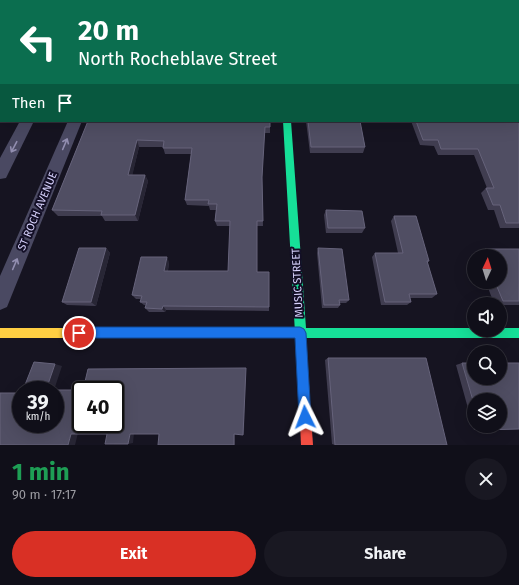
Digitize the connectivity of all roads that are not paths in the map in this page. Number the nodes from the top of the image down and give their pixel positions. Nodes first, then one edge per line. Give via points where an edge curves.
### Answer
1 (27, 122) edge
2 (75, 122) edge
3 (287, 122) edge
4 (0, 173) edge
5 (0, 300) edge
6 (0, 333) edge
7 (300, 333) junction
8 (519, 333) edge
9 (307, 445) edge

1 -> 4 street
5 -> 2 street, ST ROCH AVENUE
3 - 7 street, MUSIC STREET
6 - 7 street
7 - 8 street
7 - 9 street, MUSIC STREET

